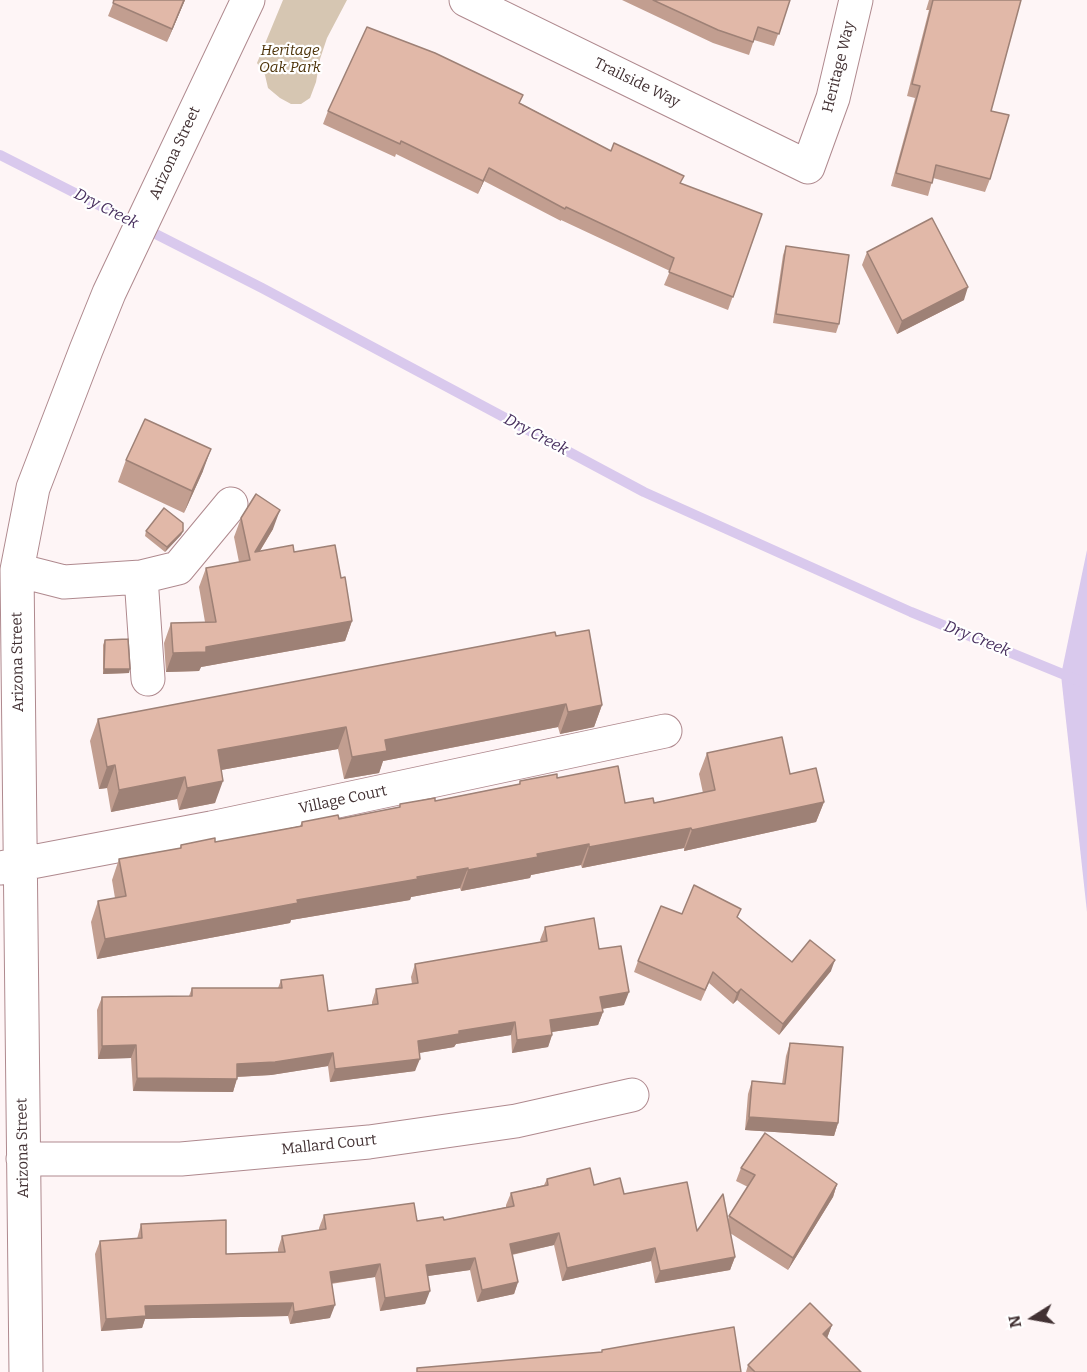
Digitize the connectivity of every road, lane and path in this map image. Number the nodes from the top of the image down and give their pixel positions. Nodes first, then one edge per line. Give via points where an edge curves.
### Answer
1 (248, 0) edge
2 (466, 0) edge
3 (856, 0) edge
4 (808, 167) joint
5 (231, 504) dead end
6 (13, 551) edge
7 (141, 577) junction
8 (148, 680) dead end
9 (665, 731) dead end
10 (10, 865) edge
11 (632, 1095) dead end
12 (23, 1159) junction
13 (26, 1372) edge

1 - 6 street, Arizona Street via 109,293 60,412
2 - 4 street, Trailside Way
3 - 4 street, Heritage Way via 833,98
5 - 7 street via 178,568
6 - 7 street via 64,582
6 - 10 street, Arizona Street
7 - 8 street
9 - 10 street, Village Court via 211,828
10 - 12 street, Arizona Street
11 - 12 street, Mallard Court via 516,1120 369,1142 181,1159
12 - 13 street, Arizona Street

